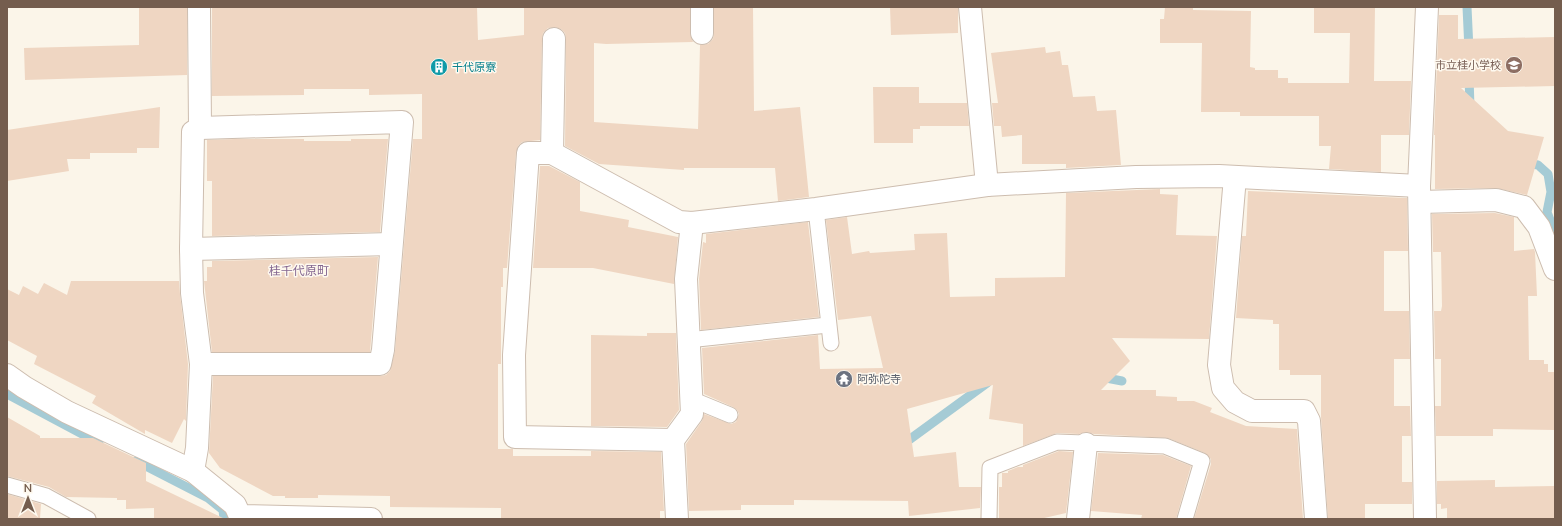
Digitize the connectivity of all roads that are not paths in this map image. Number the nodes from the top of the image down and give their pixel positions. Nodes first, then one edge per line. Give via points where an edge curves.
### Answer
1 (199, 7) edge
2 (702, 7) edge
3 (970, 7) edge
4 (1427, 7) edge
5 (702, 33) dead end
6 (554, 39) dead end
7 (200, 128) junction
8 (552, 154) junction
9 (1235, 177) junction
10 (987, 185) junction
11 (1419, 194) junction
12 (816, 209) junction
13 (692, 223) junction
14 (391, 244) junction
15 (191, 249) junction
16 (1555, 268) edge
17 (828, 325) junction
18 (688, 340) junction
19 (831, 343) dead end
20 (201, 364) junction
21 (7, 375) edge
22 (691, 399) junction
23 (730, 415) dead end
24 (673, 440) junction
25 (1086, 444) junction
26 (193, 471) junction
27 (7, 485) edge
28 (240, 518) edge
29 (88, 519) edge
30 (370, 519) edge
31 (677, 519) edge
32 (989, 519) edge
33 (1078, 519) edge
34 (1185, 519) edge
35 (1316, 519) edge
36 (1425, 519) edge

1 - 7 street
2 - 5 street
3 - 10 street
4 - 11 street
6 - 8 street
7 - 14 street via 402,122
7 - 15 street via 193,132
8 - 13 street via 679,222
8 - 24 street via 528,153 514,355 515,437
9 - 10 street via 1136,177
9 - 11 street
9 - 35 street via 1219,365 1223,388 1235,402 1252,411 1304,411 1309,421
10 - 12 street
11 - 16 street via 1496,200 1524,207 1539,227
11 - 36 street
12 - 13 street
12 - 17 lane
13 - 18 street via 686,279
14 - 15 street
14 - 20 street via 380,364
15 - 20 street via 192,293
17 - 18 lane
17 - 19 lane
18 - 22 street
20 - 26 street via 197,448
21 - 26 street via 67,412
22 - 23 lane
22 - 24 street via 692,414
24 - 31 street
25 - 32 lane via 1057,442 990,468
25 - 33 street
25 - 34 lane via 1165,446 1202,461
26 - 28 street via 235,505
27 - 29 lane via 46,496
28 - 30 street

